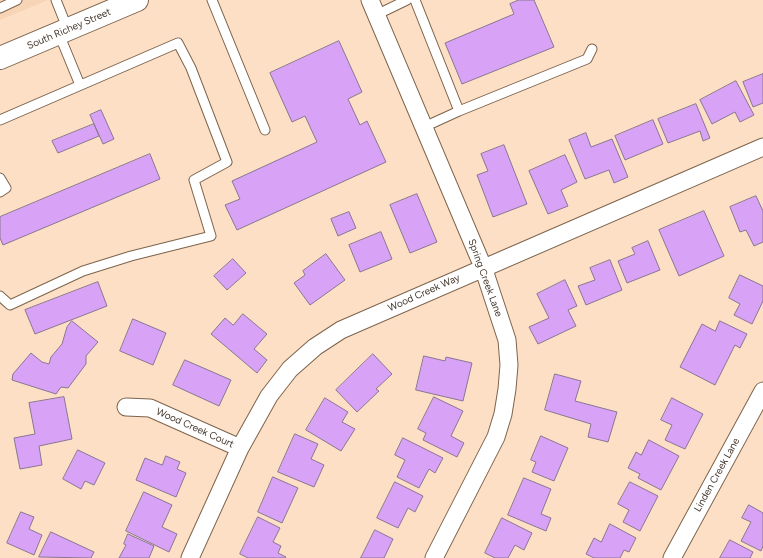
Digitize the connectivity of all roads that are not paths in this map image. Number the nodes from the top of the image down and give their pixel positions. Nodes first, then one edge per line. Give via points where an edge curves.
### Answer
1 (17, 0) edge
2 (56, 0) edge
3 (137, 0) edge
4 (212, 0) edge
5 (407, 0) edge
6 (415, 0) edge
7 (373, 7) edge
8 (0, 8) edge
9 (63, 32) junction
10 (592, 49) dead end
11 (0, 58) edge
12 (80, 85) junction
13 (459, 111) junction
14 (0, 120) edge
15 (424, 127) junction
16 (265, 130) dead end
17 (763, 147) edge
18 (0, 178) edge
19 (0, 192) edge
20 (483, 267) junction
21 (0, 296) edge
22 (763, 391) edge
23 (126, 407) dead end
24 (240, 448) junction
25 (190, 558) edge
26 (434, 558) edge
27 (672, 558) edge

1 - 8 lane
2 - 9 lane
3 - 9 main road, South Richey Street
4 - 16 lane
5 - 7 lane
6 - 13 lane
7 - 15 street, Spring Creek Lane
9 - 11 main road, South Richey Street
9 - 12 lane
10 - 13 lane via 587,59
12 - 14 lane
12 - 21 lane via 178,43 191,68 227,162 194,180 211,236 83,271 10,305
13 - 15 lane
15 - 20 street, Spring Creek Lane
17 - 20 street, Wood Creek Way
18 - 19 lane via 6,188
20 - 24 street, Wood Creek Way via 341,330 314,347 290,369 269,396
20 - 26 street, Spring Creek Lane via 507,340 509,365 503,414 496,437
22 - 27 street, Linden Creek Lane
23 - 24 street, Wood Creek Court via 150,408
24 - 25 street, Wood Creek Way

